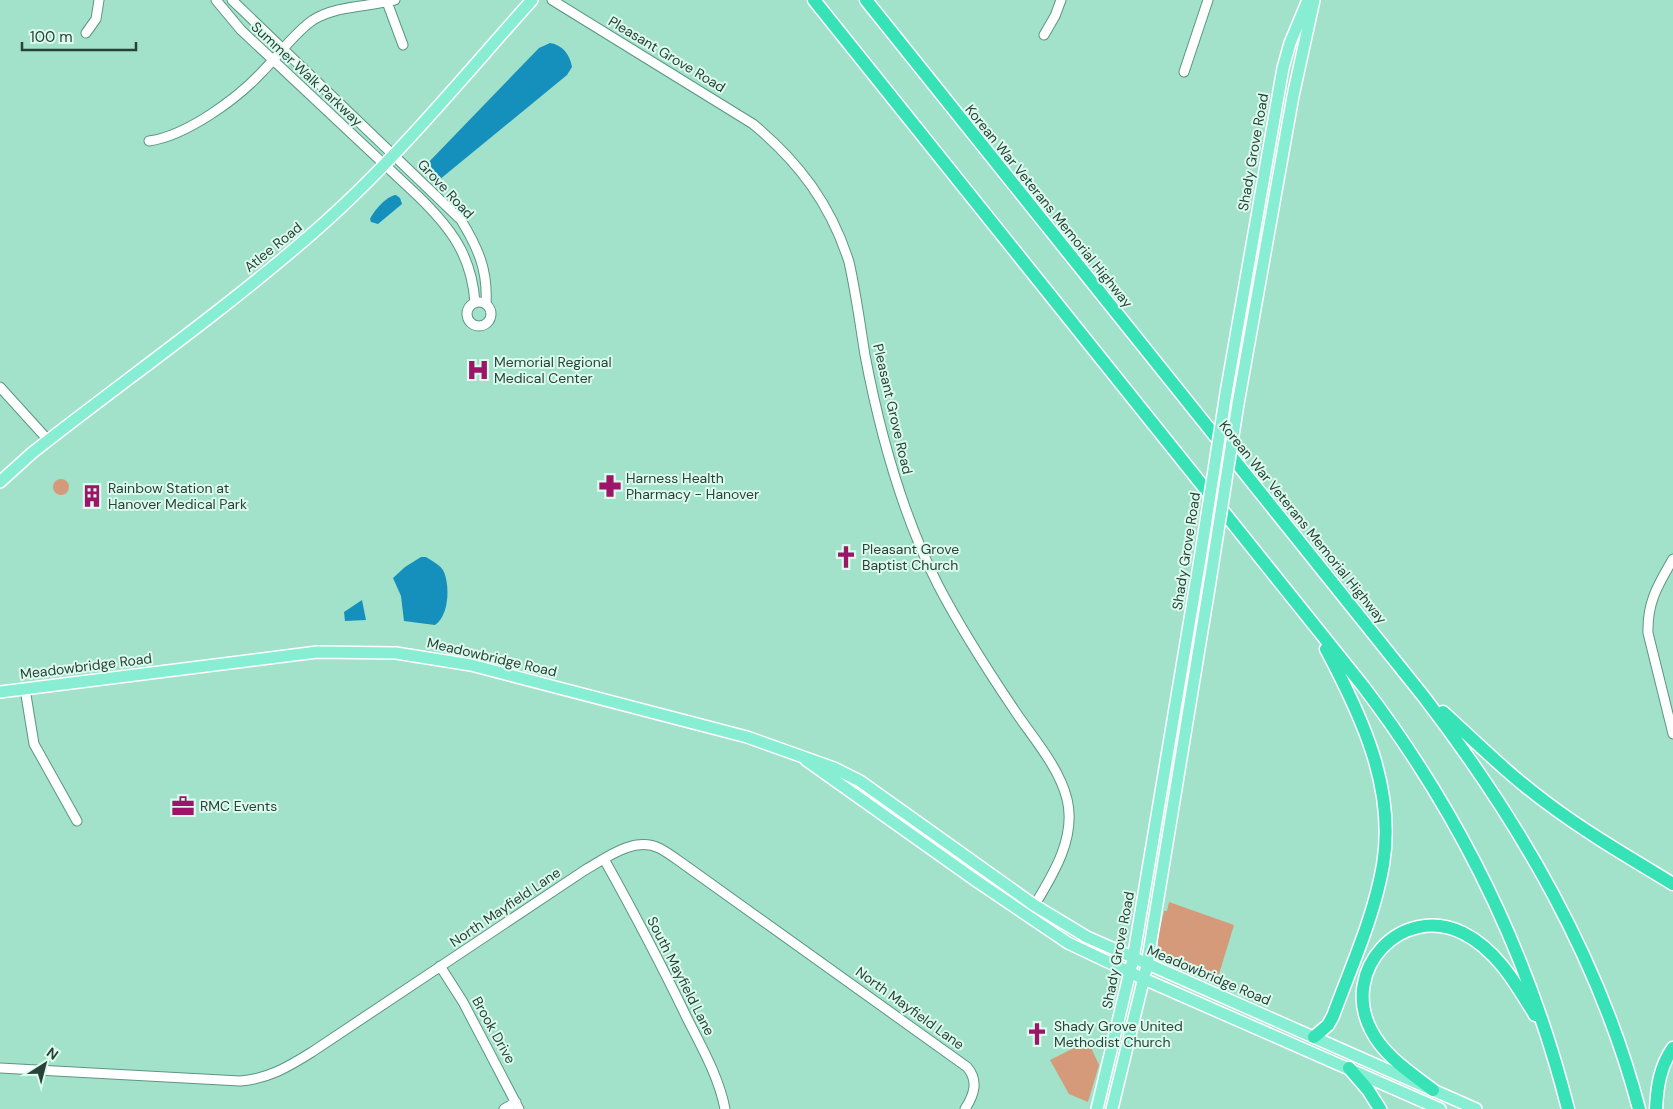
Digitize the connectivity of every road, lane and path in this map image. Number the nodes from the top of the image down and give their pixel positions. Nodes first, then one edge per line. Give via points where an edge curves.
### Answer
1 (99, 0) edge
2 (216, 0) edge
3 (232, 0) edge
4 (532, 0) edge
5 (552, 0) edge
6 (814, 0) edge
7 (866, 0) edge
8 (1061, 0) edge
9 (1208, 0) edge
10 (1308, 0) edge
11 (1314, 0) edge
12 (391, 1) edge
13 (86, 33) dead end
14 (1044, 35) dead end
15 (403, 45) dead end
16 (283, 50) junction
17 (273, 60) junction
18 (1184, 72) dead end
19 (149, 141) dead end
20 (394, 153) junction
21 (383, 164) junction
22 (1250, 254) junction
23 (1265, 257) junction
24 (475, 303) junction
25 (486, 304) junction
26 (0, 387) edge
27 (48, 440) junction
28 (0, 482) edge
29 (1673, 558) edge
30 (1312, 622) junction
31 (25, 689) junction
32 (1418, 689) junction
33 (0, 692) edge
34 (1673, 734) edge
35 (792, 751) junction
36 (77, 821) dead end
37 (604, 859) junction
38 (1673, 884) edge
39 (1034, 905) junction
40 (1027, 916) junction
41 (1133, 959) junction
42 (1148, 965) junction
43 (440, 966) junction
44 (1130, 973) junction
45 (1144, 979) junction
46 (1545, 1029) junction
47 (1314, 1037) junction
48 (1673, 1048) edge
49 (0, 1068) edge
50 (1349, 1068) junction
51 (1433, 1090) junction
52 (518, 1106) edge
53 (504, 1109) edge
54 (725, 1109) edge
55 (965, 1109) edge
56 (1097, 1109) edge
57 (1112, 1109) edge
58 (1380, 1109) edge
59 (1440, 1109) edge
60 (1476, 1109) edge
61 (1568, 1109) edge
62 (1639, 1109) edge
63 (1656, 1109) edge

1 - 13 street via 96,19
2 - 17 street, Summer Walk Parkway via 241,30
3 - 16 street, Summer Walk Parkway
4 - 20 main road, Atlee Road
5 - 39 street, Pleasant Grove Road via 753,124 787,154 825,205 849,262 877,409 898,487 918,541 954,613 1059,777 1067,798 1069,821 1065,845
6 - 30 highway
7 - 32 highway, Korean War Veterans Memorial Highway
8 - 14 street
9 - 18 street
10 - 22 main road, Shady Grove Road via 1283,68
11 - 23 main road, Shady Grove Road via 1293,96
12 - 15 street
12 - 16 street via 324,14 306,25
16 - 17 street
16 - 20 street, Summer Walk Parkway
17 - 19 street via 256,78 190,128
17 - 21 street, Summer Walk Parkway
20 - 21 main road, Atlee Road
20 - 25 street, Grove Road via 450,208 470,235 487,283
21 - 24 street, Grove Road via 431,209 454,237 466,257
21 - 27 main road, Atlee Road via 315,231 252,283
22 - 23 main road
22 - 41 main road, Shady Grove Road, bridge
23 - 42 main road, Shady Grove Road, bridge via 1238,404
24 - 25 street
24 - 25 street, Grove Road via 467,316 478,327 486,325 491,318 491,310
26 - 27 street
27 - 28 main road, Atlee Road
29 - 34 street via 1650,602 1648,633
30 - 46 highway via 1382,711 1456,826 1501,916
30 - 47 highway via 1364,727 1379,775 1386,818 1383,863 1373,903 1333,1016
31 - 33 main road, Meadowbridge Road
31 - 35 main road, Meadowbridge Road via 307,653 396,653 471,665
31 - 36 street via 34,744
32 - 38 highway via 1546,803
32 - 62 highway, Korean War Veterans Memorial Highway via 1485,779 1544,875 1608,1013
35 - 39 main road, Meadowbridge Road via 860,781
35 - 40 main road, Meadowbridge Road
37 - 43 street, North Mayfield Lane
37 - 54 street, South Mayfield Lane via 697,1037
37 - 55 street, North Mayfield Lane via 633,845 659,848 967,1067 974,1080 974,1089
39 - 40 street, Pleasant Grove Road
39 - 41 main road, Meadowbridge Road via 1087,937
40 - 44 main road, Meadowbridge Road via 1068,943
41 - 42 main road, Meadowbridge Road
41 - 44 main road, Shady Grove Road
42 - 45 main road, Shady Grove Road
42 - 47 main road, Meadowbridge Road
43 - 49 street, North Mayfield Lane via 304,1057 264,1078 240,1081
43 - 52 street, Brook Drive via 463,1002
44 - 45 main road, Meadowbridge Road
44 - 56 main road, Shady Grove Road
45 - 50 main road, Meadowbridge Road
45 - 57 main road, Shady Grove Road
46 - 51 highway via 1500,964 1473,939 1457,930 1433,926 1402,933 1385,944 1368,969 1362,991 1364,1014 1383,1047
46 - 61 highway
47 - 51 main road, Meadowbridge Road
48 - 63 highway via 1660,1077
50 - 58 highway
50 - 59 main road, Meadowbridge Road
51 - 60 main road, Meadowbridge Road
52 - 53 street

